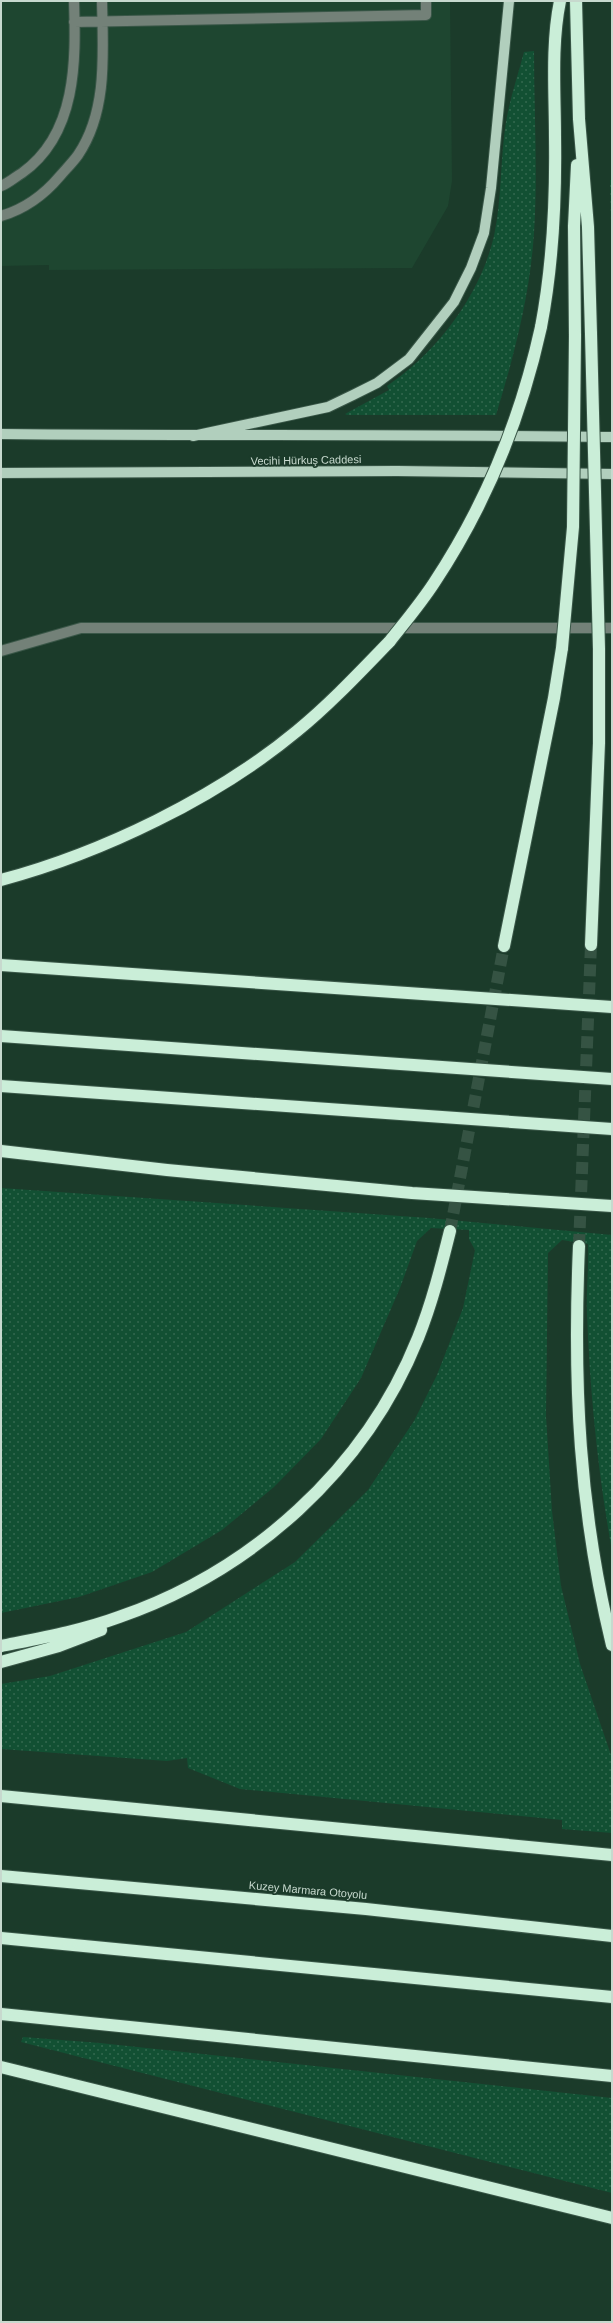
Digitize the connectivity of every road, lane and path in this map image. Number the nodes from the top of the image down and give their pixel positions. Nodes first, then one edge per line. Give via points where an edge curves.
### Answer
1 (74, 1) edge
2 (102, 1) edge
3 (426, 1) edge
4 (509, 1) edge
5 (560, 1) edge
6 (576, 1) edge
7 (102, 21) junction
8 (74, 22) junction
9 (579, 119) junction
10 (1, 186) edge
11 (1, 216) edge
12 (1, 434) edge
13 (193, 436) junction
14 (612, 437) edge
15 (1, 473) edge
16 (612, 474) edge
17 (612, 628) edge
18 (1, 651) edge
19 (1, 880) edge
20 (591, 945) tunnel mouth
21 (504, 946) tunnel mouth
22 (1, 965) edge
23 (612, 1007) edge
24 (1, 1036) edge
25 (612, 1079) edge
26 (1, 1086) edge
27 (612, 1129) edge
28 (1, 1151) edge
29 (612, 1206) edge
30 (450, 1230) tunnel mouth
31 (579, 1246) tunnel mouth
32 (148, 1606) junction
33 (612, 1645) edge
34 (1, 1646) edge
35 (1, 1662) edge
36 (1, 1796) edge
37 (612, 1855) edge
38 (1, 1876) edge
39 (612, 1936) edge
40 (1, 1938) edge
41 (612, 1997) edge
42 (1, 2014) edge
43 (1, 2067) edge
44 (612, 2076) edge
45 (612, 2218) edge

1 - 8 street
2 - 7 street
3 - 7 street via 426,15
4 - 13 main road via 491,188 484,233 471,268 454,302 409,359 377,383 328,407
5 - 19 highway, bridge via 555,57 555,220 541,328 533,362 504,448 470,523 434,584 390,641 341,693 296,732 248,768 138,829 69,858
6 - 9 highway
7 - 8 street
7 - 11 street via 102,82 94,119 78,154 51,187 19,211
8 - 10 street via 73,78 67,110 47,147 31,166
9 - 20 highway, bridge via 588,227 599,649 599,743
9 - 21 highway, bridge via 574,226 573,527 562,648 554,698
12 - 13 main road
13 - 14 main road via 399,434
15 - 16 main road, Vecihi Hürkuş Caddesi via 397,471
17 - 18 street via 81,628
22 - 23 highway
24 - 25 highway
26 - 27 highway
28 - 29 highway via 167,1170 412,1193
30 - 32 highway via 429,1309 418,1339 388,1398 354,1448 317,1492 263,1541 207,1578
31 - 33 highway via 576,1312 582,1483
32 - 34 highway via 79,1629
32 - 35 highway via 99,1631 59,1646
36 - 37 highway
38 - 39 highway, Kuzey Marmara Otoyolu via 366,1908
40 - 41 highway
42 - 44 highway
43 - 45 highway

